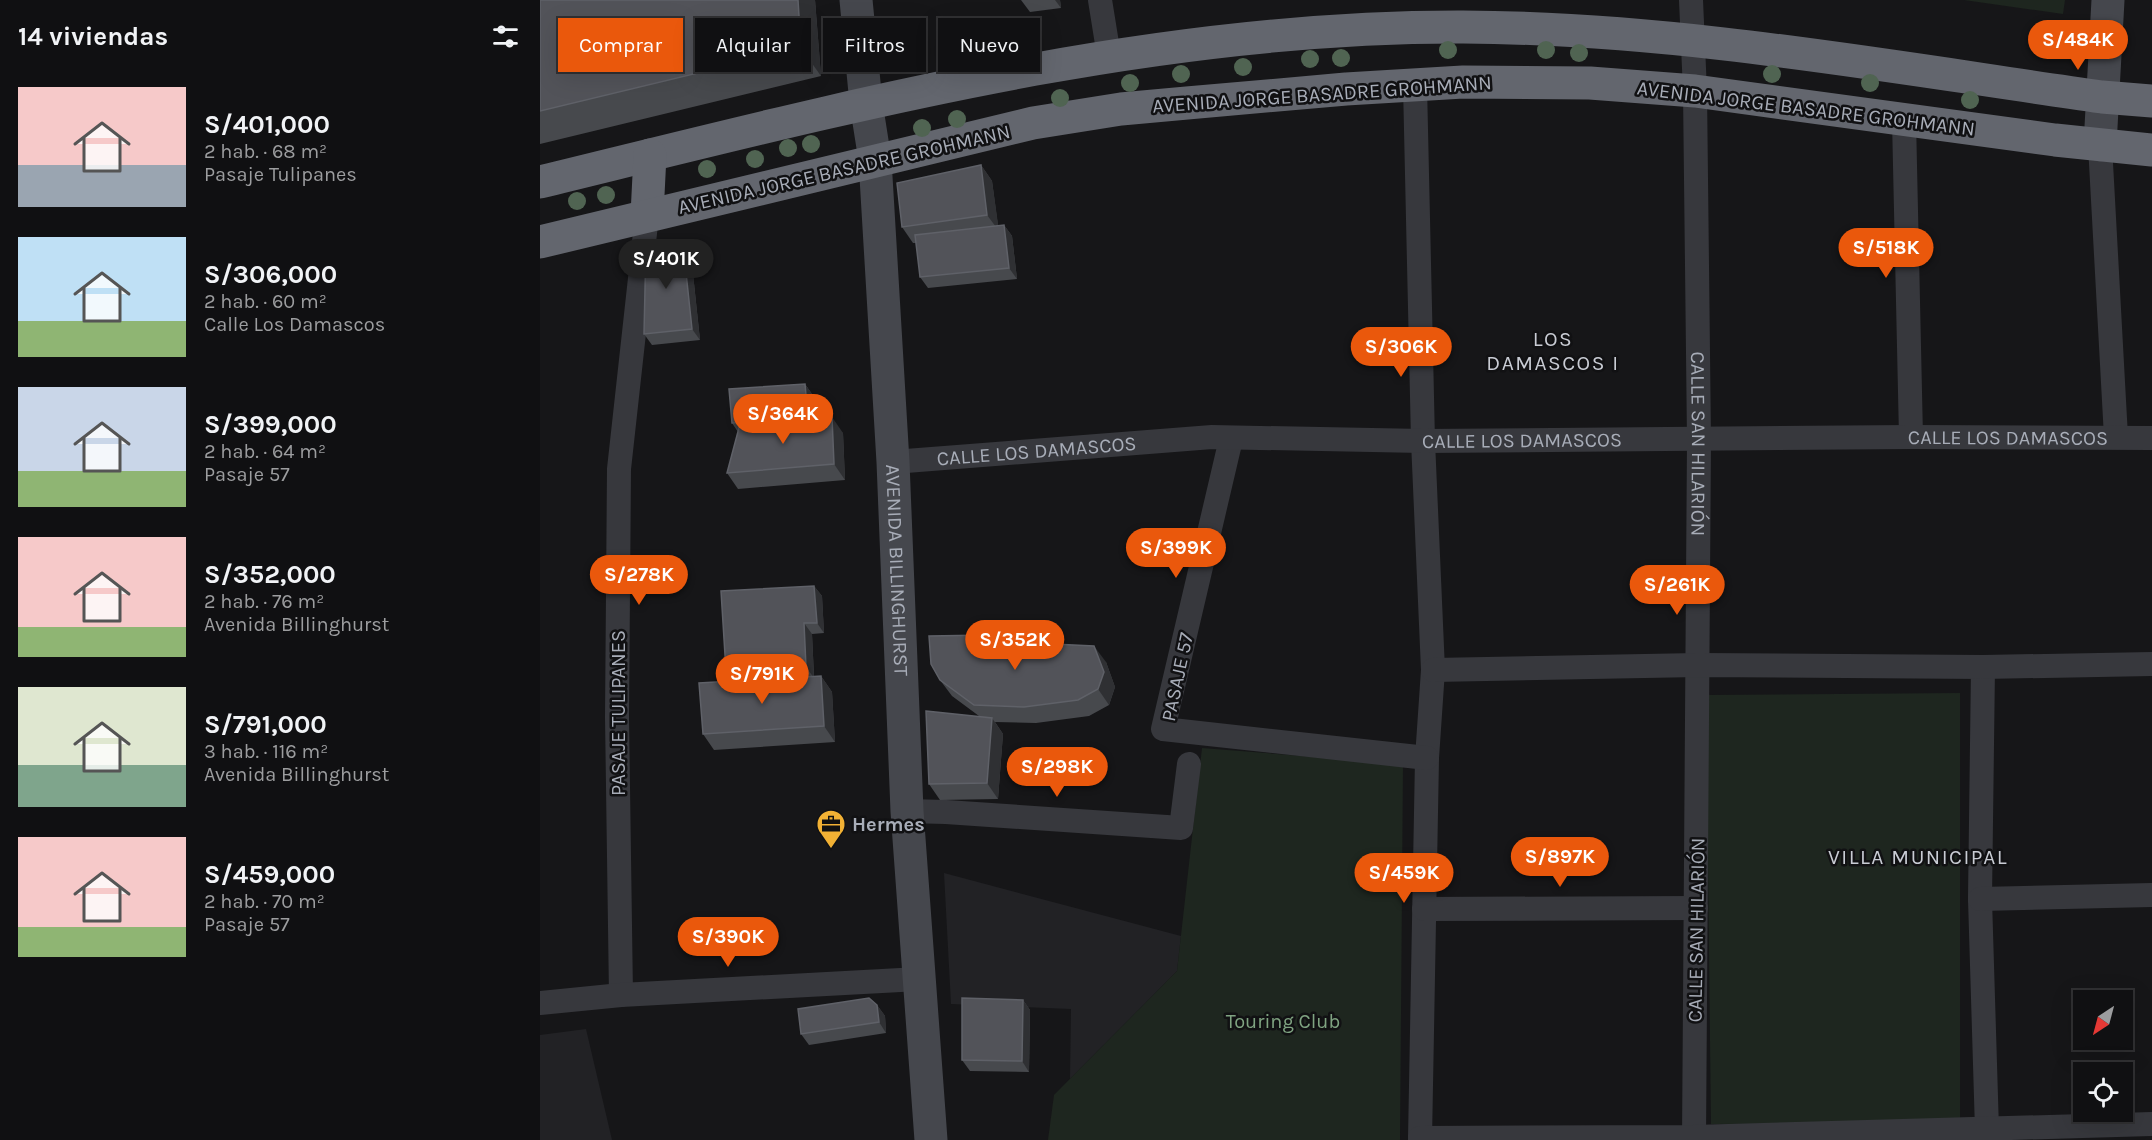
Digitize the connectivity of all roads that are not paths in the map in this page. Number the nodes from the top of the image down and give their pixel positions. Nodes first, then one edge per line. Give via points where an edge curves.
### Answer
1 (856, 0) edge
2 (1100, 0) edge
3 (1691, 0) edge
4 (2108, 0) edge
5 (1694, 39) junction
6 (1109, 56) junction
7 (1415, 85) junction
8 (1695, 91) junction
9 (2102, 97) junction
10 (2152, 101) edge
11 (866, 103) junction
12 (1904, 120) junction
13 (2100, 145) junction
14 (2152, 150) edge
15 (651, 155) junction
16 (876, 160) junction
17 (540, 182) edge
18 (647, 215) junction
19 (540, 242) edge
20 (1911, 437) junction
21 (2116, 437) junction
22 (2152, 438) edge
23 (1230, 439) junction
24 (1699, 440) junction
25 (1423, 441) junction
26 (893, 462) junction
27 (2152, 664) edge
28 (1698, 665) junction
29 (1983, 667) junction
30 (1433, 670) junction
31 (1427, 758) junction
32 (1189, 765) dead end
33 (907, 811) junction
34 (2152, 895) edge
35 (1980, 899) junction
36 (1696, 908) junction
37 (1425, 909) junction
38 (919, 979) junction
39 (621, 995) junction
40 (540, 1003) edge
41 (2152, 1124) edge
42 (1987, 1130) junction
43 (1694, 1138) edge
44 (1420, 1139) edge
45 (931, 1140) edge

1 - 11 street, AVENIDA BILLINGHURST
2 - 6 street
3 - 5 street, CALLE SAN HILARIÓN
4 - 9 street
5 - 6 highway via 1531,28 1390,28 1319,31
5 - 8 street, CALLE SAN HILARIÓN
5 - 9 highway
6 - 11 highway
7 - 8 highway, AVENIDA JORGE BASADRE GROHMANN via 1590,83
7 - 16 highway, AVENIDA JORGE BASADRE GROHMANN via 1122,110 1033,123
7 - 25 street
8 - 12 highway, AVENIDA JORGE BASADRE GROHMANN
8 - 24 street, CALLE SAN HILARIÓN
9 - 10 highway
9 - 13 street
11 - 15 highway
11 - 16 street, AVENIDA BILLINGHURST
12 - 13 highway, AVENIDA JORGE BASADRE GROHMANN
12 - 20 street
13 - 14 highway, AVENIDA JORGE BASADRE GROHMANN
13 - 21 street
15 - 17 highway
15 - 18 highway
16 - 18 highway, AVENIDA JORGE BASADRE GROHMANN
16 - 26 street, AVENIDA BILLINGHURST
18 - 19 highway, AVENIDA JORGE BASADRE GROHMANN
18 - 39 street, PASAJE TULIPANES via 619,469
20 - 21 street, CALLE LOS DAMASCOS
20 - 24 street, CALLE LOS DAMASCOS
21 - 22 street, CALLE LOS DAMASCOS
23 - 25 street, CALLE LOS DAMASCOS
23 - 26 street, CALLE LOS DAMASCOS via 1212,437
23 - 31 street, PASAJE 57 via 1163,729
24 - 25 street, CALLE LOS DAMASCOS
24 - 28 street, CALLE SAN HILARIÓN
25 - 30 street
26 - 33 street, AVENIDA BILLINGHURST
27 - 29 street
28 - 29 street
28 - 30 street
28 - 36 street, CALLE SAN HILARIÓN
29 - 35 street
30 - 31 street
31 - 37 street
32 - 33 street via 1181,828
33 - 38 street, AVENIDA BILLINGHURST
34 - 35 street
35 - 42 street
36 - 37 street
36 - 43 street, CALLE SAN HILARIÓN
37 - 44 street
38 - 39 street
38 - 45 street, AVENIDA BILLINGHURST
39 - 40 street
41 - 42 street
42 - 43 street
43 - 44 street

